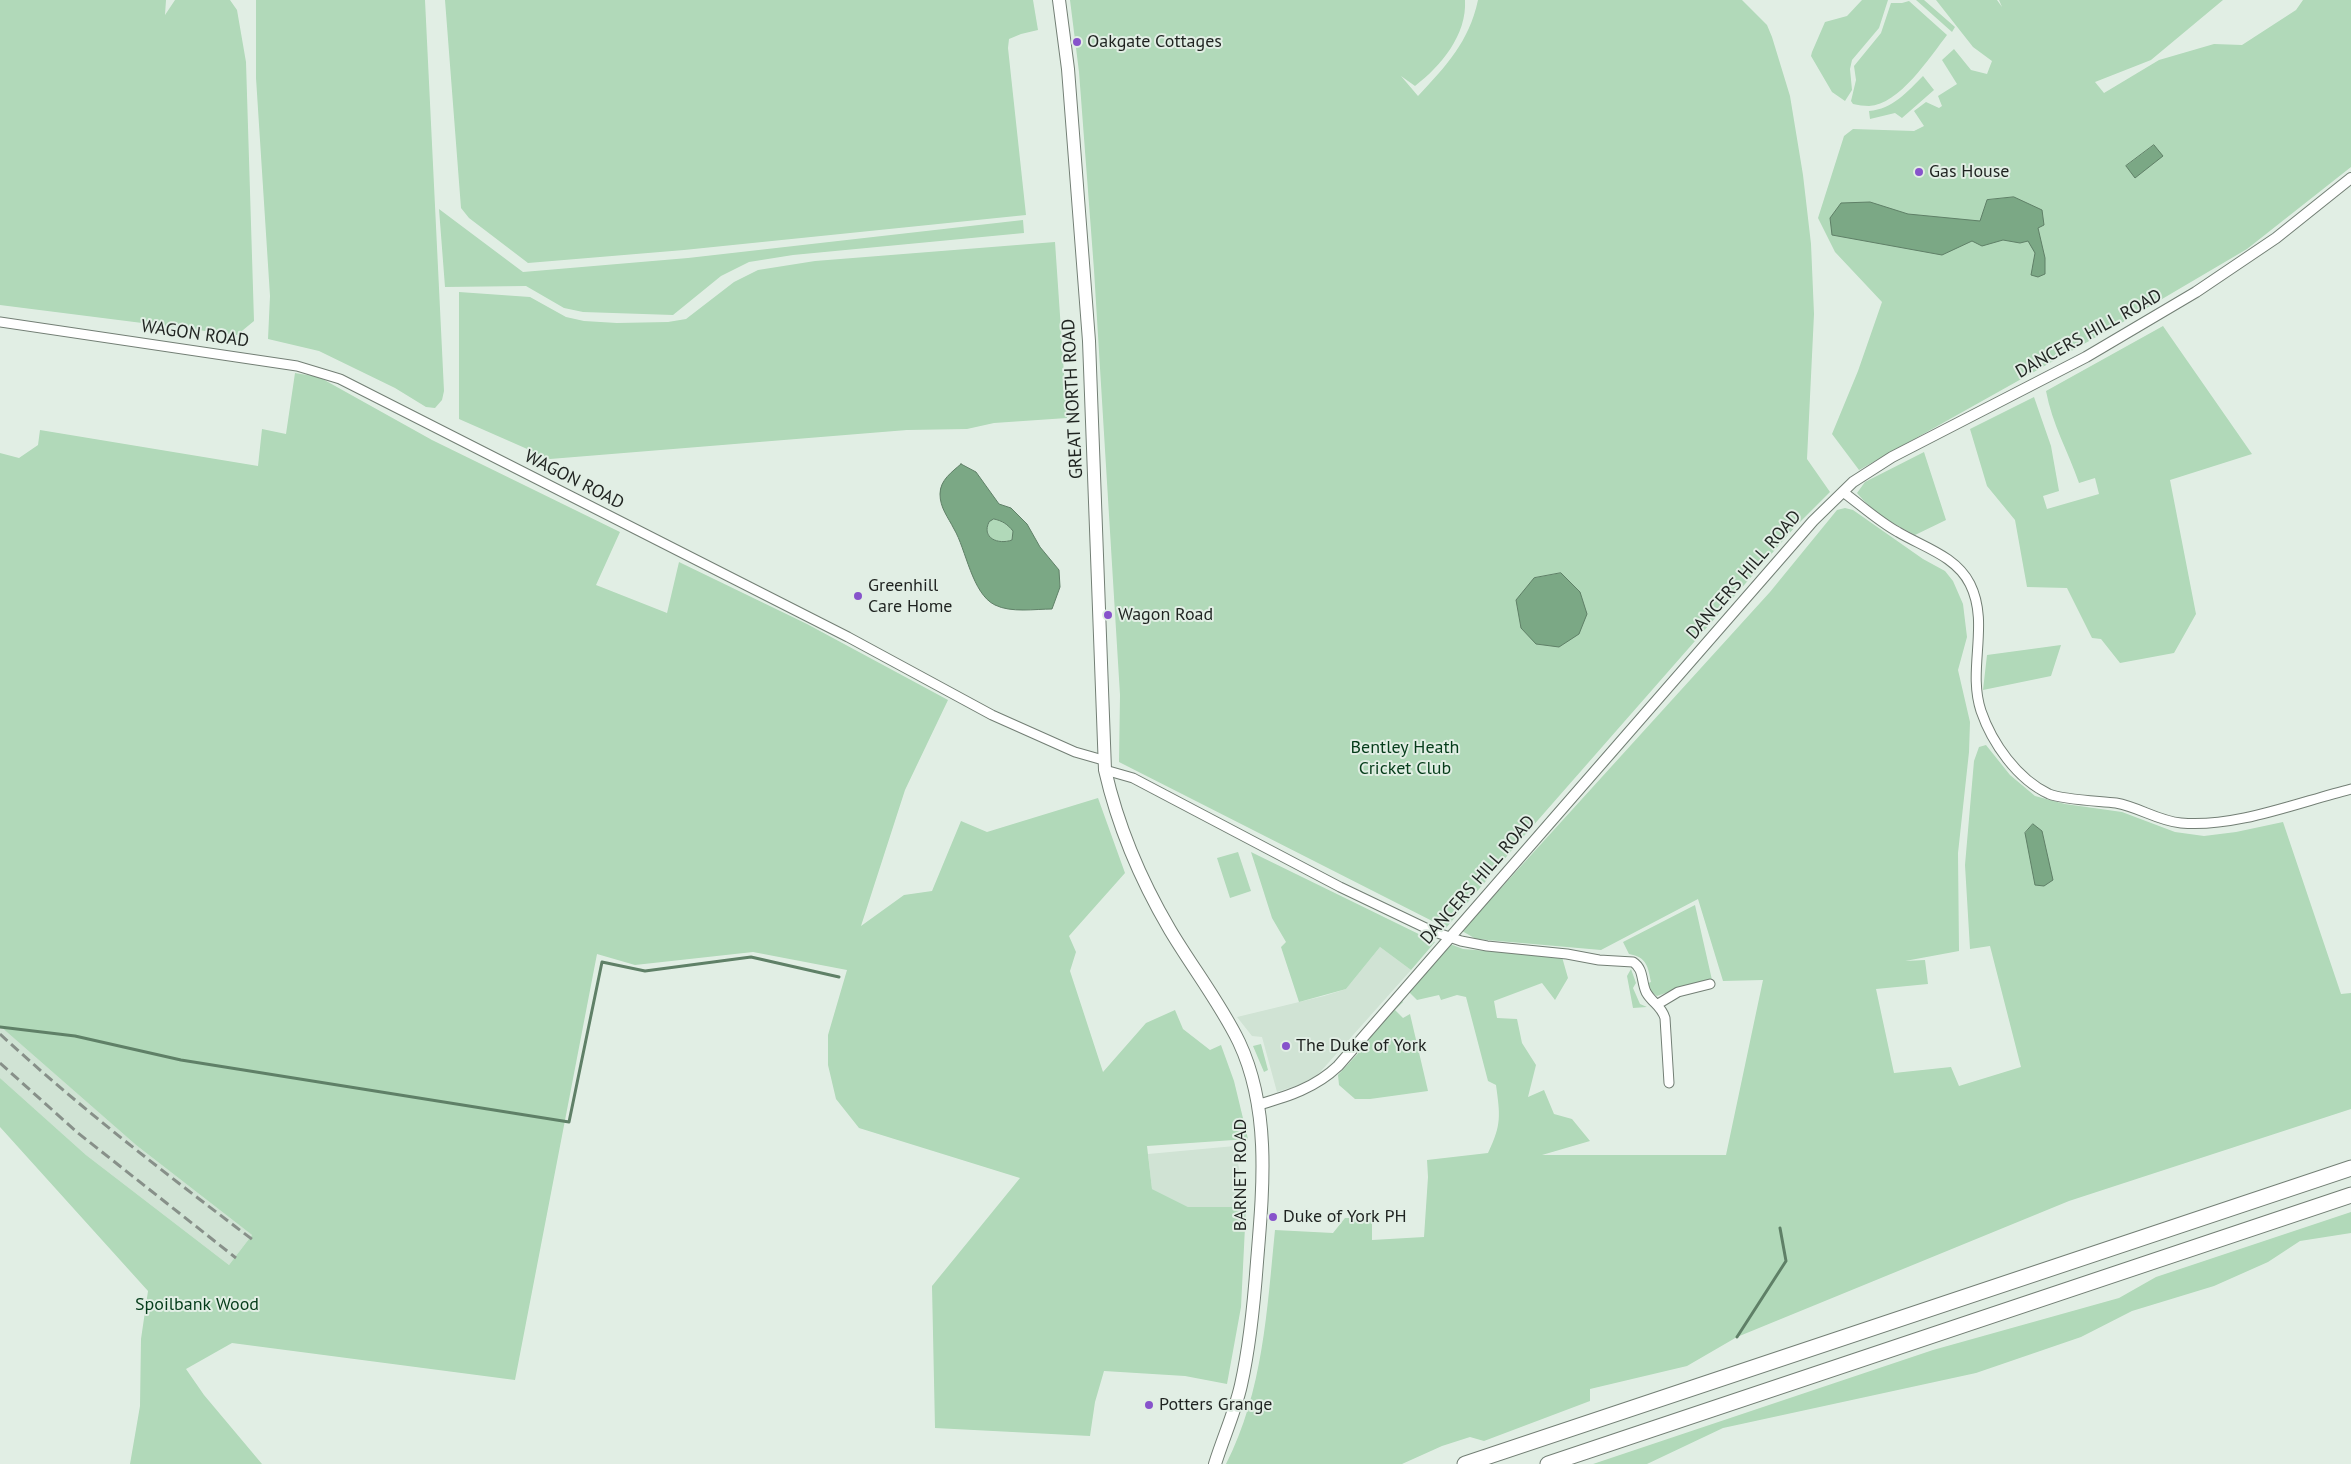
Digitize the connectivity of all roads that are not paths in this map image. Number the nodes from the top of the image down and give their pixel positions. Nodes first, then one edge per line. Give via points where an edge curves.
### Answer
1 (1059, 0) edge
2 (2351, 178) edge
3 (0, 322) edge
4 (1843, 492) junction
5 (1104, 765) junction
6 (2351, 789) edge
7 (1111, 797) joint
8 (1450, 937) junction
9 (1710, 984) dead end
10 (1658, 1004) junction
11 (1669, 1083) dead end
12 (1258, 1105) junction
13 (2351, 1168) edge
14 (2351, 1195) edge
15 (1214, 1464) edge
16 (1465, 1464) edge
17 (1548, 1464) edge

1 - 5 main road, GREAT NORTH ROAD via 1068,69 1088,341
2 - 4 street, DANCERS HILL ROAD via 2276,238 2196,292 2086,357 1892,457
3 - 5 street, WAGON ROAD via 297,366 340,379 848,637 992,715
4 - 6 street via 1897,532 1940,553 1959,569 1970,584 1978,616 1975,680 1981,710 1994,740 2013,765 2050,794 2124,805 2174,822 2200,823 2258,814
4 - 8 street, DANCERS HILL ROAD via 1813,521
5 - 7 main road, GREAT NORTH ROAD
5 - 8 street, WAGON ROAD via 1340,887
7 - 12 main road, BARNET ROAD via 1146,888 1238,1040 1253,1080
8 - 10 street, WAGON ROAD via 1472,944 1628,961 1638,965 1647,994
8 - 12 street, DANCERS HILL ROAD via 1326,1077 1305,1090
9 - 10 street via 1678,992
10 - 11 street via 1665,1018
12 - 15 main road, BARNET ROAD via 1261,1203 1250,1340 1241,1386
13 - 16 highway
14 - 17 highway

